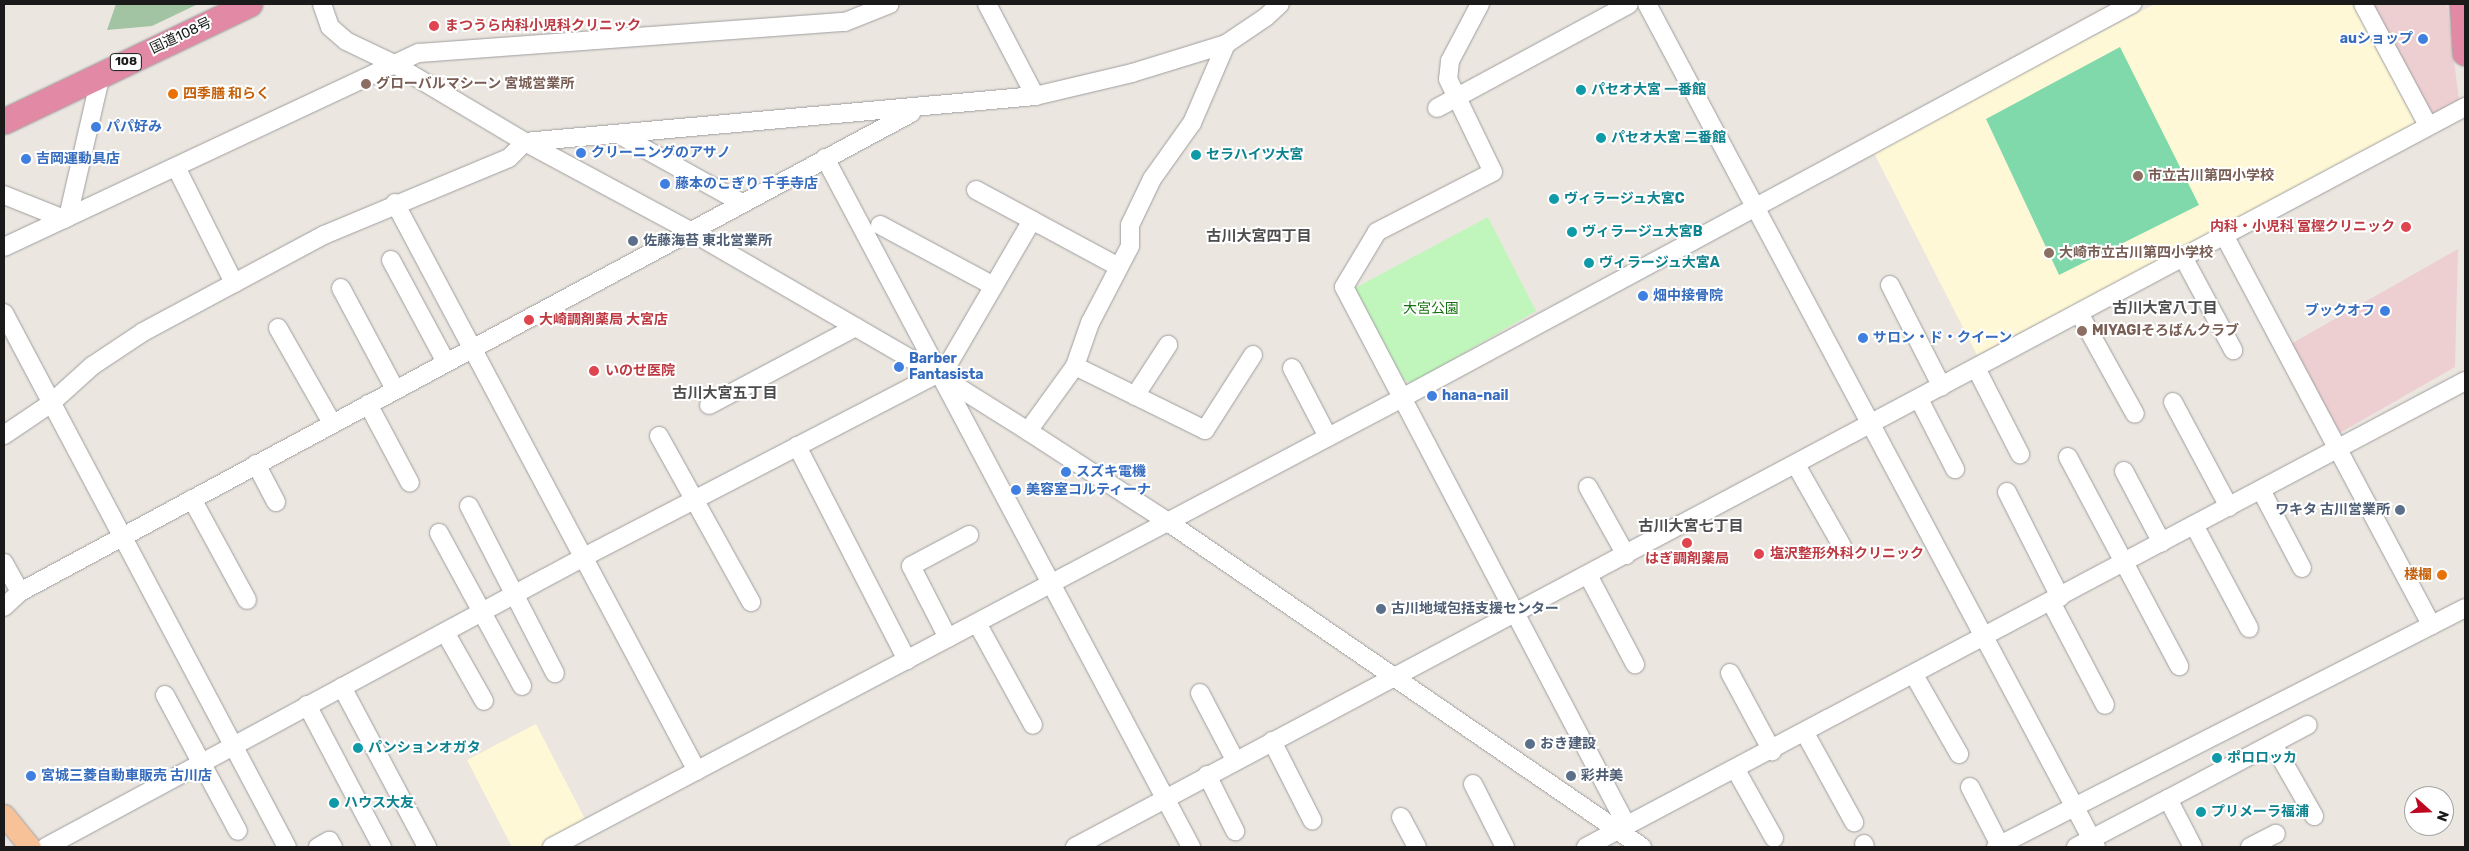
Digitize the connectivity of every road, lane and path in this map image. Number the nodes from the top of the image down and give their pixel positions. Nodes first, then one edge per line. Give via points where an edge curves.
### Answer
1 (249, 4) edge
2 (322, 4) edge
3 (890, 4) edge
4 (987, 4) edge
5 (1280, 4) edge
6 (1480, 4) edge
7 (1629, 4) edge
8 (1647, 4) edge
9 (2132, 4) edge
10 (2363, 4) edge
11 (2462, 4) edge
12 (2102, 11) edge
13 (1226, 44) junction
14 (2465, 53) edge
15 (394, 64) junction
16 (101, 74) junction
17 (1035, 96) junction
18 (1456, 98) junction
19 (2465, 107) edge
20 (1437, 108) dead end
21 (918, 109) junction
22 (4, 121) edge
23 (2428, 125) junction
24 (618, 134) junction
25 (525, 142) junction
26 (826, 158) junction
27 (176, 166) junction
28 (976, 190) dead end
29 (4, 195) edge
30 (395, 203) junction
31 (742, 203) junction
32 (1756, 207) junction
33 (66, 218) junction
34 (1032, 220) junction
35 (880, 224) dead end
36 (690, 231) junction
37 (2224, 235) junction
38 (4, 247) edge
39 (2183, 257) junction
40 (391, 260) dead end
41 (1119, 267) junction
42 (234, 282) junction
43 (1890, 285) dead end
44 (994, 286) junction
45 (341, 288) dead end
46 (4, 313) edge
47 (2079, 313) junction
48 (856, 327) junction
49 (278, 328) dead end
50 (1168, 345) dead end
51 (472, 348) junction
52 (2233, 350) dead end
53 (1253, 356) dead end
54 (446, 362) junction
55 (1075, 366) junction
56 (1292, 368) dead end
57 (1976, 368) junction
58 (937, 374) junction
59 (2465, 381) edge
60 (1942, 387) junction
61 (395, 389) junction
62 (1135, 396) junction
63 (1402, 398) junction
64 (1919, 399) junction
65 (2173, 402) dead end
66 (50, 404) junction
67 (368, 404) junction
68 (709, 404) dead end
69 (2135, 414) dead end
70 (332, 423) junction
71 (1873, 424) junction
72 (1028, 431) junction
73 (4, 435) edge
74 (659, 436) dead end
75 (1328, 437) junction
76 (796, 446) junction
77 (2338, 449) junction
78 (2020, 454) dead end
79 (2068, 457) dead end
80 (256, 464) junction
81 (1796, 465) junction
82 (1956, 469) dead end
83 (2124, 471) dead end
84 (410, 483) dead end
85 (1588, 487) dead end
86 (2261, 490) junction
87 (2007, 492) dead end
88 (192, 499) junction
89 (694, 499) junction
90 (276, 502) dead end
91 (469, 506) dead end
92 (2229, 507) junction
93 (1168, 522) junction
94 (2194, 526) junction
95 (439, 533) dead end
96 (969, 535) dead end
97 (122, 537) junction
98 (2162, 543) junction
99 (1842, 546) dead end
100 (1626, 555) junction
101 (584, 557) junction
102 (4, 562) edge
103 (2124, 563) junction
104 (2302, 568) dead end
105 (1588, 575) junction
106 (1052, 584) junction
107 (20, 592) junction
108 (516, 594) junction
109 (2055, 599) junction
110 (247, 600) dead end
111 (751, 602) dead end
112 (4, 607) edge
113 (2465, 608) edge
114 (482, 612) junction
115 (1516, 613) junction
116 (977, 623) junction
117 (2431, 625) junction
118 (2249, 628) dead end
119 (445, 632) junction
120 (948, 638) junction
121 (1982, 638) junction
122 (907, 660) junction
123 (1636, 664) dead end
124 (2179, 666) dead end
125 (555, 673) dead end
126 (1730, 673) dead end
127 (1914, 675) junction
128 (1393, 676) junction
129 (522, 686) dead end
130 (342, 687) junction
131 (1200, 693) dead end
132 (165, 695) dead end
133 (484, 701) dead end
134 (2105, 705) dead end
135 (308, 706) junction
136 (1033, 725) dead end
137 (2308, 725) dead end
138 (1805, 733) junction
139 (1272, 741) junction
140 (2273, 744) junction
141 (234, 745) junction
142 (1772, 751) junction
143 (1959, 754) dead end
144 (1235, 760) junction
145 (201, 762) junction
146 (1736, 770) junction
147 (697, 771) junction
148 (1206, 775) junction
149 (1473, 784) dead end
150 (1970, 787) dead end
151 (1165, 797) junction
152 (2168, 798) junction
153 (2073, 807) junction
154 (4, 815) edge
155 (2314, 816) dead end
156 (1402, 817) dead end
157 (1312, 820) dead end
158 (1854, 822) dead end
159 (1622, 828) junction
160 (1235, 830) dead end
161 (238, 831) dead end
162 (2276, 834) dead end
163 (1774, 838) dead end
164 (2087, 845) edge
165 (1998, 846) edge
166 (30, 847) edge
167 (46, 847) edge
168 (287, 847) edge
169 (318, 847) edge
170 (333, 847) edge
171 (382, 847) edge
172 (427, 847) edge
173 (555, 847) edge
174 (1075, 847) edge
175 (1191, 847) edge
176 (1417, 847) edge
177 (1505, 847) edge
178 (1586, 847) edge
179 (1642, 847) edge
180 (2193, 847) edge
181 (2250, 847) edge

1 - 16 highway, 国道108号 / 108
2 - 15 street via 330,26 346,41
3 - 15 street via 845,22 419,54
4 - 17 street
5 - 13 street
6 - 18 street via 1450,61 1448,79
7 - 18 street
8 - 32 street
9 - 12 street
10 - 23 street
11 - 14 highway
12 - 32 street
13 - 17 street via 1132,73
13 - 41 street via 1192,123 1152,179 1130,225 1130,246
15 - 25 street
15 - 27 street
16 - 22 highway, 国道108号 / 108
16 - 33 street
17 - 21 street
18 - 20 street
18 - 63 street via 1493,172 1377,232 1344,287
19 - 23 street
21 - 24 street
21 - 26 street
23 - 37 street
24 - 25 street
24 - 31 street
25 - 30 street via 509,158
25 - 36 street
26 - 31 street
26 - 58 street
27 - 33 street
27 - 42 street
28 - 34 street
29 - 33 street
30 - 42 street via 324,235
30 - 51 street
31 - 36 street
32 - 63 street
32 - 71 street
33 - 38 street
34 - 41 street
34 - 44 street
35 - 44 street
36 - 48 street
36 - 51 street
37 - 39 street
37 - 77 street
39 - 47 street
39 - 52 street
40 - 54 street
41 - 55 street via 1090,323
42 - 66 street via 143,332 92,366
43 - 60 street
44 - 58 street via 946,368
45 - 61 street
46 - 66 street
47 - 57 street
47 - 69 street
48 - 58 street
48 - 68 street
49 - 70 street
50 - 62 street
51 - 54 street
51 - 101 street
53 - 62 street via 1205,430
54 - 61 street
55 - 62 street
55 - 72 street
56 - 75 street
57 - 60 street
57 - 78 street
58 - 72 street
58 - 76 street
58 - 106 street
59 - 77 street
60 - 64 street
61 - 67 street
63 - 75 street
63 - 115 street
64 - 71 street
64 - 82 street
65 - 92 street
66 - 73 street
66 - 97 street
67 - 70 street
67 - 84 street
70 - 80 street
71 - 81 street
71 - 121 street
72 - 93 street
74 - 89 street
75 - 93 street
76 - 89 street
76 - 122 street
77 - 86 street
77 - 117 street
79 - 103 street
80 - 88 street
80 - 90 street
81 - 99 street
81 - 100 street
83 - 98 street
85 - 100 street
86 - 92 street
86 - 104 street
87 - 109 street
88 - 97 street
88 - 110 street
89 - 101 street
89 - 111 street
91 - 108 street
92 - 94 street
93 - 106 street
93 - 128 street
94 - 98 street
94 - 118 street
95 - 114 street
96 - 120 street via 911,566
97 - 107 street
97 - 141 street
98 - 103 street
100 - 105 street
101 - 108 street
101 - 147 street
102 - 107 street
103 - 109 street
103 - 124 street
105 - 115 street
105 - 123 street
106 - 116 street
106 - 151 street
107 - 112 street
108 - 114 street
108 - 125 street
109 - 121 street
109 - 134 street
113 - 117 street
114 - 119 street
114 - 129 street
115 - 128 street
115 - 159 street
116 - 120 street
116 - 136 street
117 - 153 street
119 - 130 street
119 - 133 street
120 - 122 street
121 - 127 street
121 - 153 street
122 - 147 street
126 - 142 street
127 - 138 street
127 - 143 street
128 - 139 street
128 - 159 street
130 - 135 street
130 - 172 street
131 - 144 street
132 - 145 street
135 - 141 street
135 - 171 street
137 - 140 street
138 - 142 street
138 - 158 street
139 - 144 street
139 - 157 street
140 - 152 street
140 - 155 street
141 - 145 street
141 - 168 street
142 - 146 street
144 - 148 street
145 - 161 street
145 - 167 street
146 - 159 street
146 - 163 street
147 - 173 street
148 - 151 street
148 - 160 street
149 - 177 street
150 - 165 street
151 - 174 street
151 - 175 street
152 - 164 street
152 - 180 street
153 - 164 street
153 - 165 street
154 - 166 main road
156 - 176 street
159 - 178 street
159 - 179 street
162 - 181 street
169 - 170 street via 330,841

